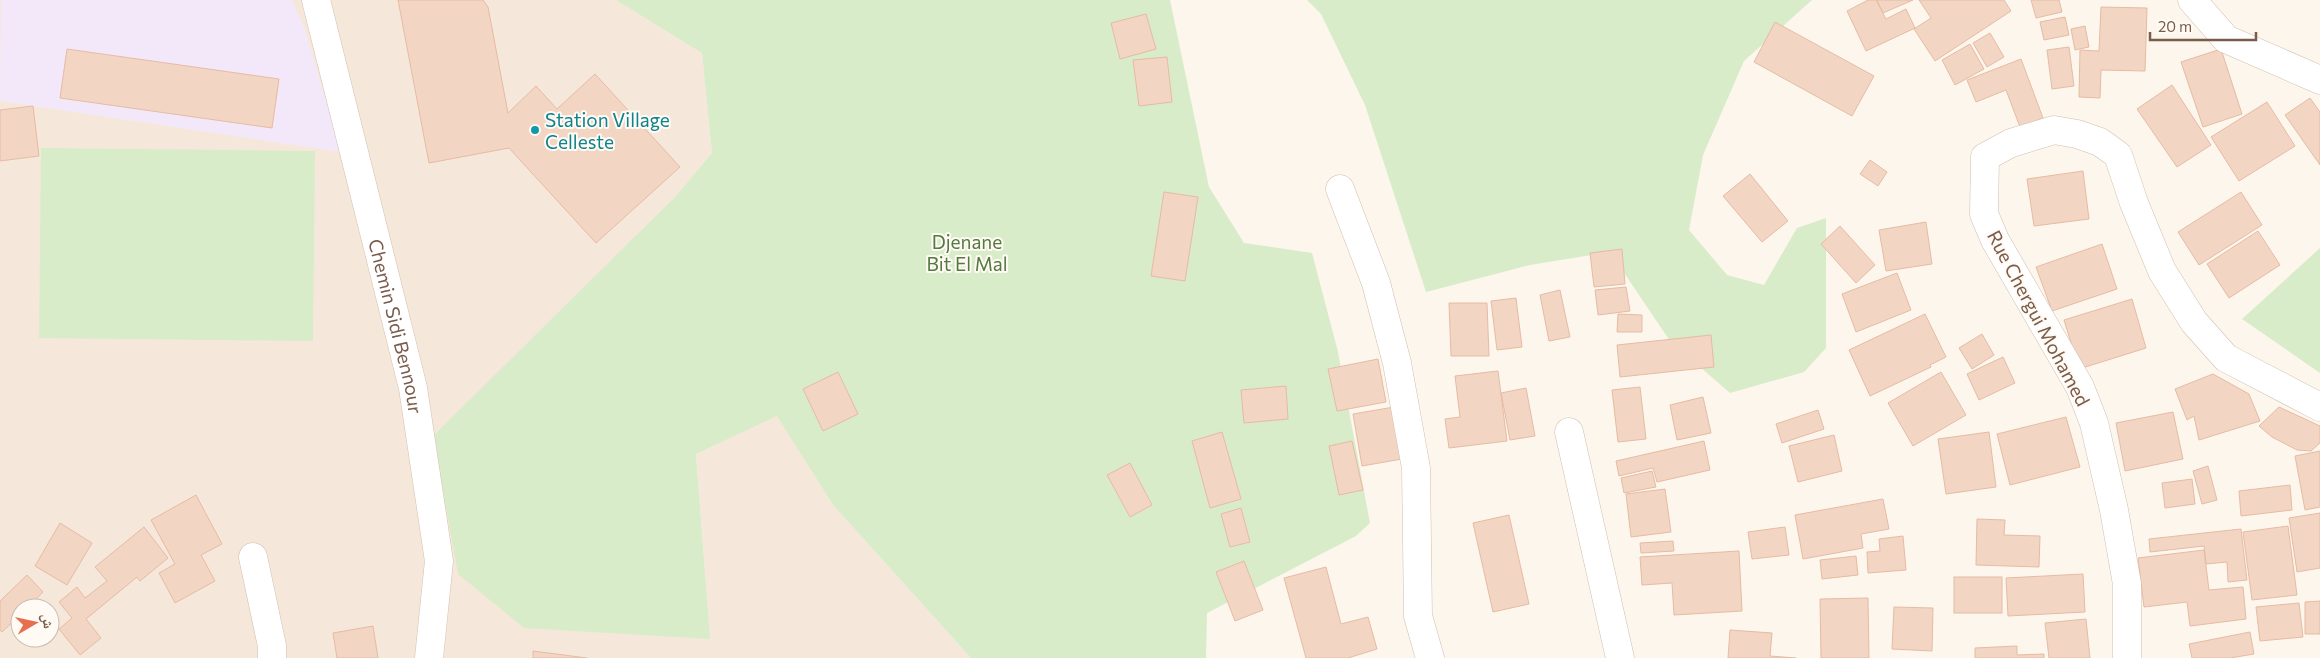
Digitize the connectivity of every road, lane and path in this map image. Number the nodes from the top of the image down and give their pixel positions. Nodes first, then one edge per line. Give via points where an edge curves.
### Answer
1 (316, 0) edge
2 (2192, 0) edge
3 (2320, 80) edge
4 (1340, 189) dead end
5 (2320, 406) edge
6 (1569, 432) dead end
7 (253, 557) dead end
8 (1418, 616) junction
9 (272, 658) edge
10 (429, 658) edge
11 (1410, 658) edge
12 (1430, 658) edge
13 (1620, 658) edge
14 (2128, 658) edge

1 - 10 street, Chemin Sidi Bennour via 414,388 439,561
2 - 3 street via 2226,39
4 - 8 street via 1376,283 1397,363 1416,468
5 - 14 street, Rue Chergui Mohamed via 2226,358 2194,322 2162,271 2118,155 2100,142 2054,130 2011,144 1985,157 1984,214 1995,240 2080,387 2094,423 2127,584
6 - 13 street
7 - 9 street
8 - 11 street
8 - 12 street

